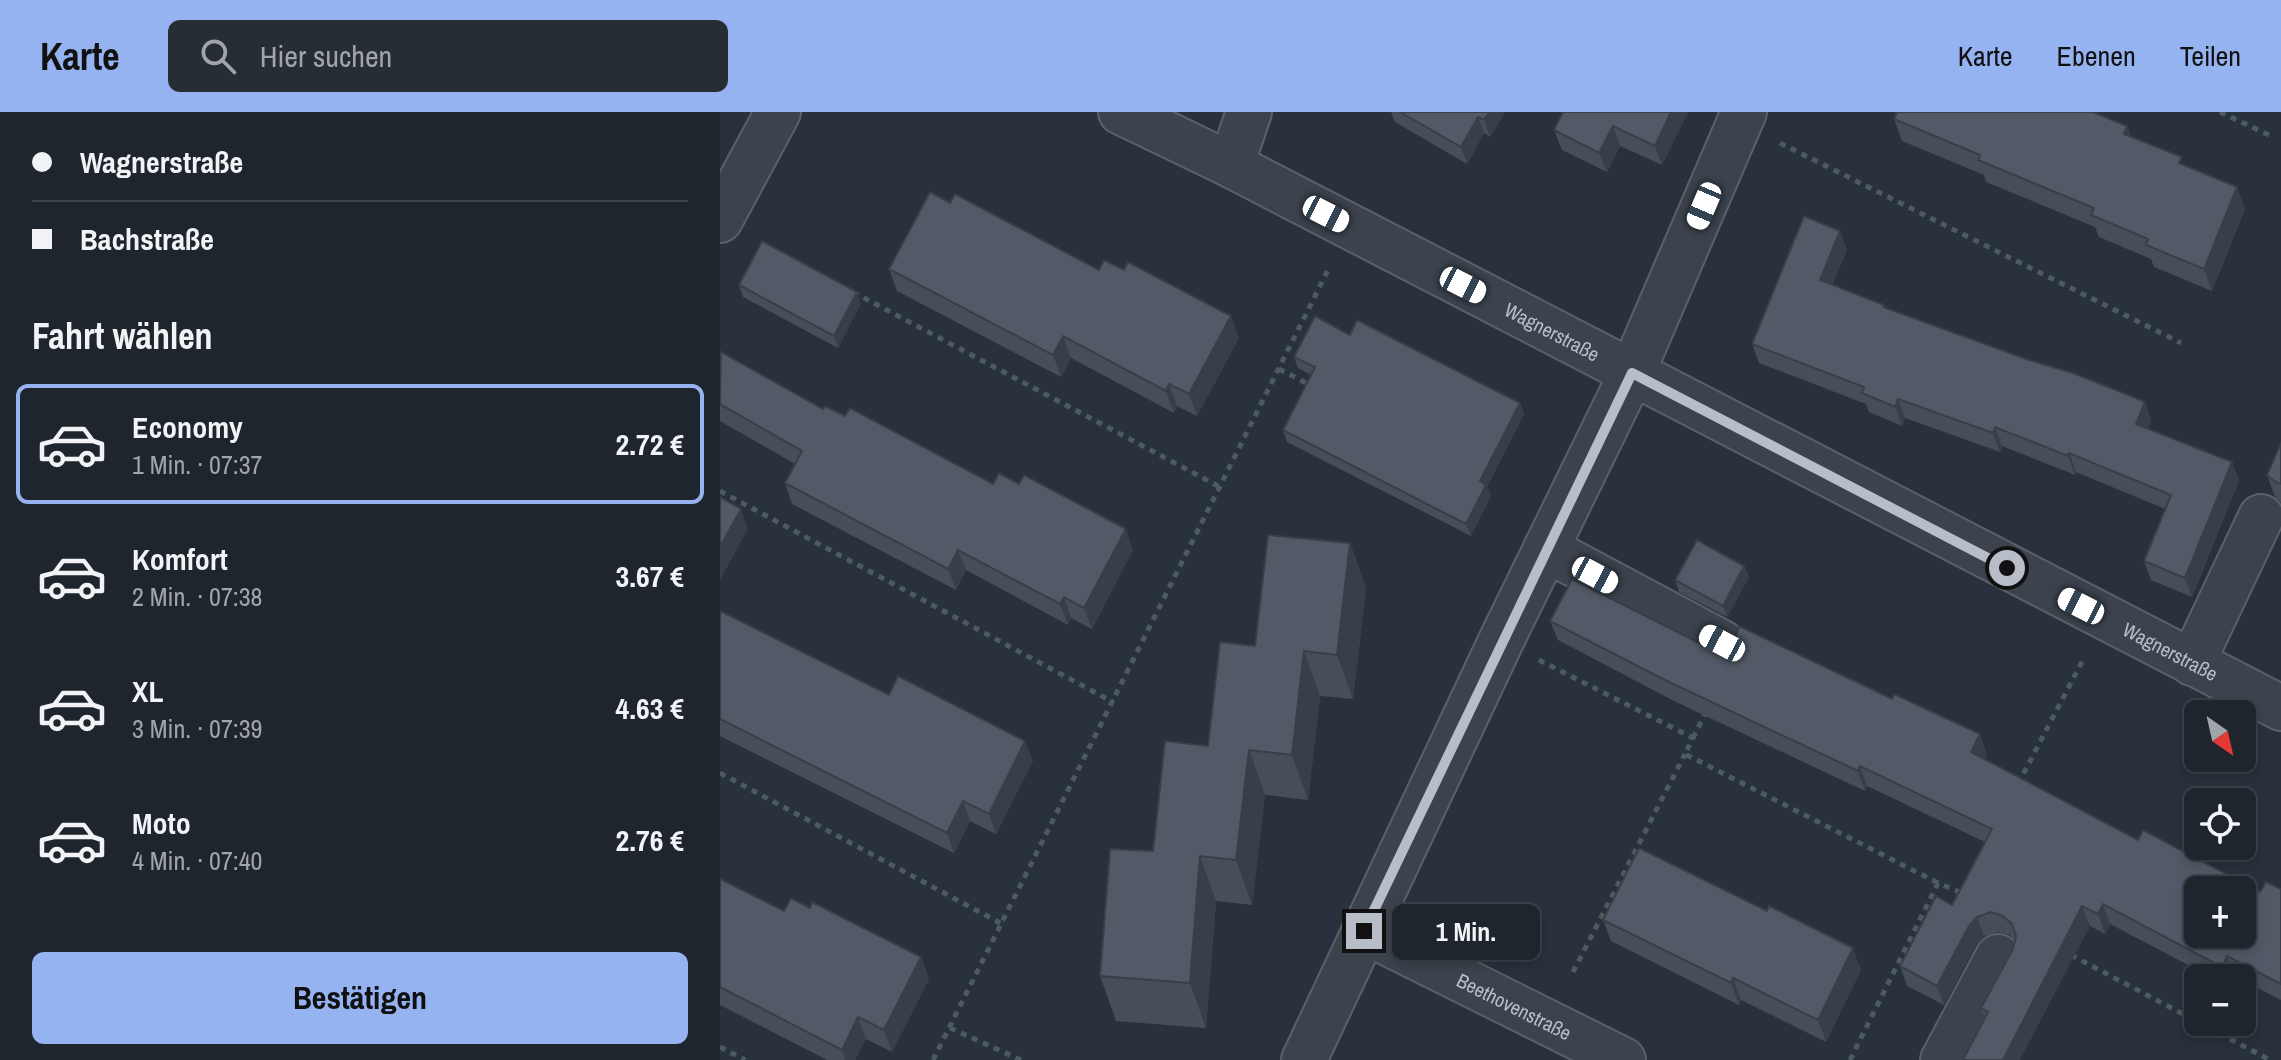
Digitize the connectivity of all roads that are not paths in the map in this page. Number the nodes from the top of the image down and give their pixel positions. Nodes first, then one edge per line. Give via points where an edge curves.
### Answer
1 (778, 112) edge
2 (1121, 112) edge
3 (1249, 112) edge
4 (1742, 117) edge
5 (1231, 165) junction
6 (720, 220) edge
7 (1632, 373) junction
8 (2261, 517) dead end
9 (1546, 549) junction
10 (1722, 643) edge
11 (2192, 663) junction
12 (2281, 708) edge
13 (1364, 931) junction
14 (1998, 957) dead end
15 (1304, 1060) edge
16 (1623, 1060) edge
17 (1943, 1060) edge

1 - 6 street
2 - 5 street, Wagnerstraße
3 - 5 street
4 - 7 street
5 - 7 street, Wagnerstraße
7 - 9 street
7 - 11 street, Wagnerstraße
8 - 11 street
9 - 10 street
9 - 13 street
11 - 12 street, Wagnerstraße
13 - 15 street
13 - 16 street, Beethovenstraße
14 - 17 street

